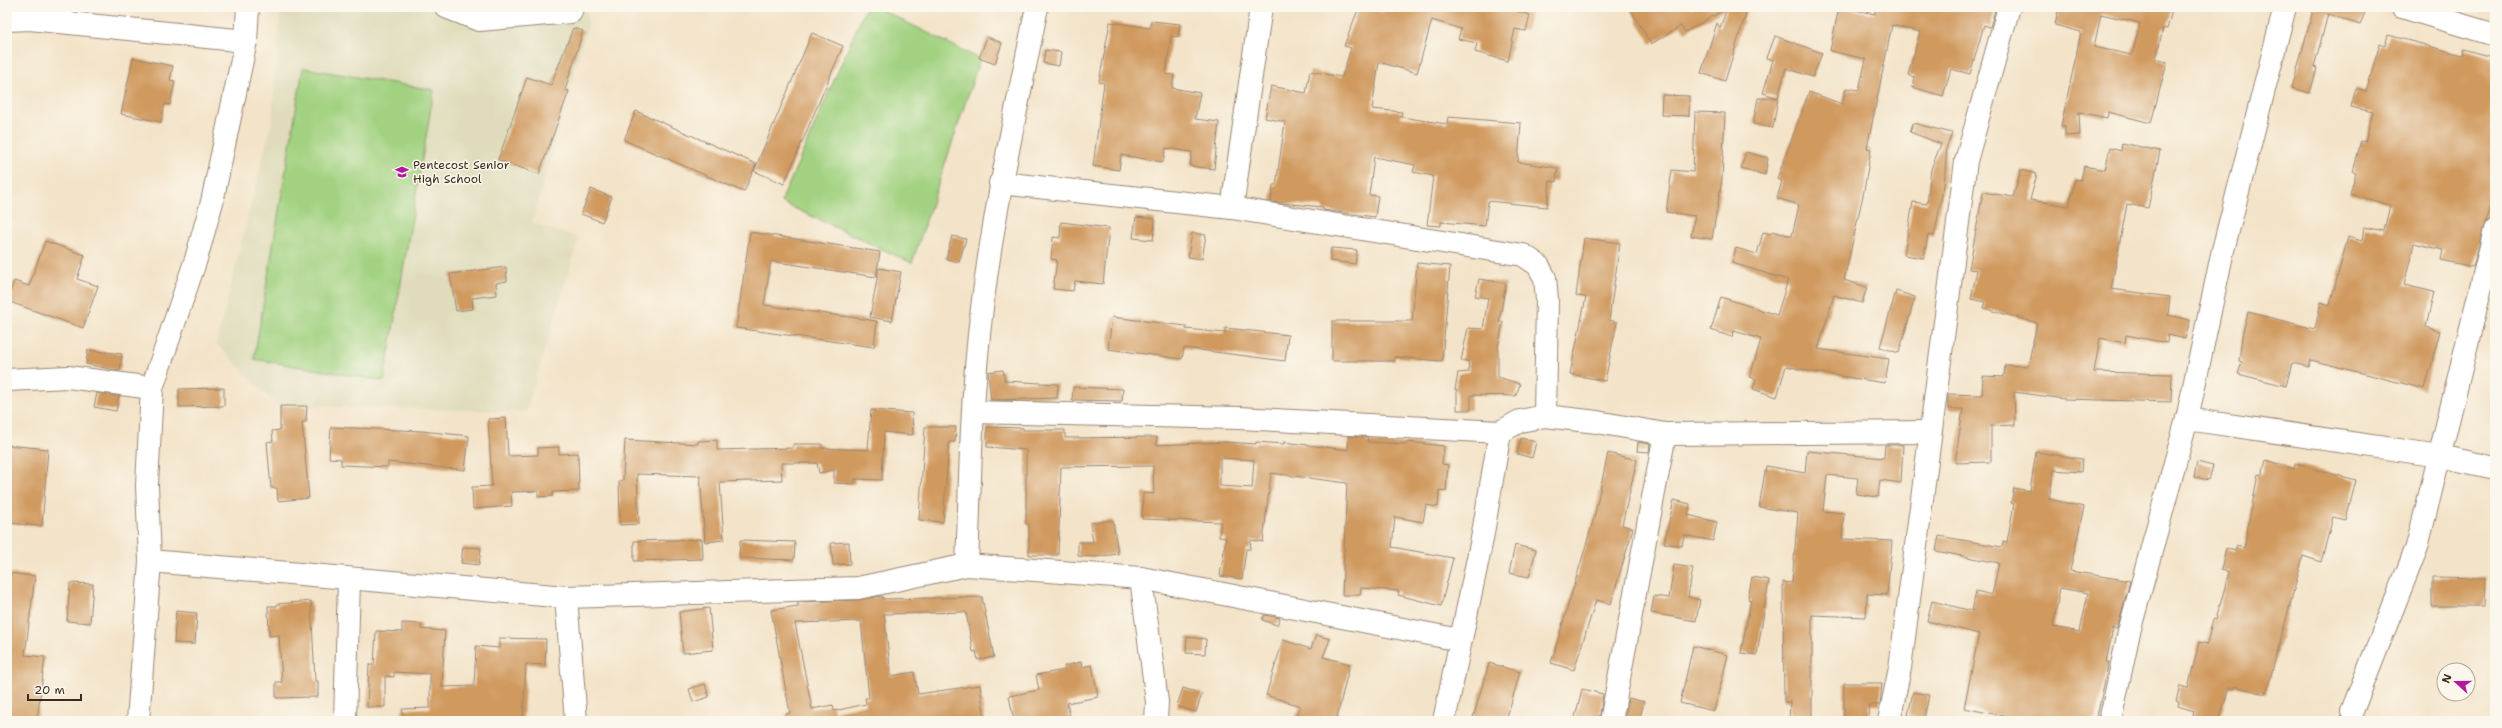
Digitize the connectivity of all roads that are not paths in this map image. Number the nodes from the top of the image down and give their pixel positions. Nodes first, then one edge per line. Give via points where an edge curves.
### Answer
1 (248, 7) edge
2 (446, 7) edge
3 (1037, 7) edge
4 (1261, 7) edge
5 (2009, 7) edge
6 (2285, 7) edge
7 (2402, 7) edge
8 (571, 12) dead end
9 (7, 20) edge
10 (2495, 35) edge
11 (246, 41) junction
12 (1000, 184) junction
13 (1232, 208) junction
14 (2495, 230) edge
15 (7, 380) edge
16 (152, 388) junction
17 (973, 412) junction
18 (1545, 416) junction
19 (2187, 419) junction
20 (1500, 432) junction
21 (1929, 432) junction
22 (1665, 434) junction
23 (2440, 456) junction
24 (2495, 468) edge
25 (150, 561) junction
26 (967, 565) junction
27 (1141, 578) junction
28 (348, 580) junction
29 (566, 597) junction
30 (1460, 640) junction
31 (2352, 711) dead end
32 (138, 721) edge
33 (345, 721) edge
34 (576, 721) edge
35 (1156, 721) edge
36 (1444, 721) edge
37 (1611, 721) edge
38 (1888, 721) edge
39 (2110, 721) edge

1 - 11 street
2 - 8 street via 480,20
3 - 12 street
4 - 13 street
5 - 21 street via 1966,161
6 - 19 street via 2223,250
7 - 10 street
9 - 11 street via 30,19
11 - 16 street via 212,202 194,266
12 - 13 street
12 - 17 street via 984,290
13 - 18 street via 1523,255 1538,265 1545,278
14 - 23 street
15 - 16 street via 68,377
16 - 25 street via 147,486
17 - 20 street via 1239,418
17 - 26 street
18 - 20 street via 1520,421
18 - 22 street
19 - 23 street
19 - 39 street via 2129,632
20 - 30 street via 1482,539
21 - 22 street
21 - 38 street via 1900,668
22 - 37 street
23 - 24 street
23 - 31 street via 2417,547
25 - 28 street
25 - 32 street
26 - 27 street
26 - 29 street via 858,588
27 - 30 street
27 - 35 street via 1157,702
28 - 29 street
28 - 33 street
29 - 34 street
30 - 36 street

